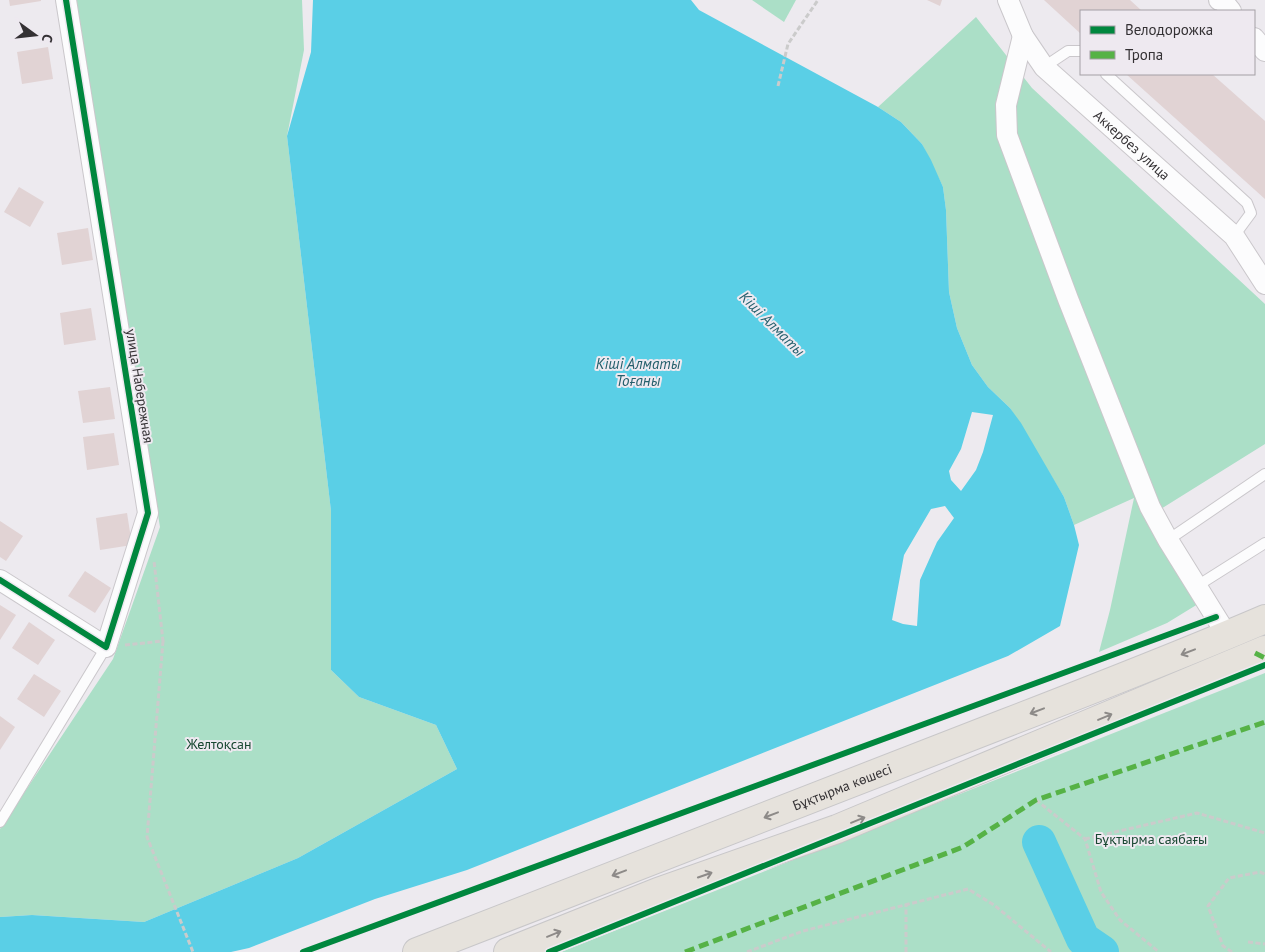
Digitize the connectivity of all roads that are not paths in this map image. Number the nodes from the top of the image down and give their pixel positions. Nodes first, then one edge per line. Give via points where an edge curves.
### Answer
1 (66, 0) edge
2 (1008, 0) edge
3 (1219, 0) edge
4 (1230, 10) edge
5 (1022, 36) junction
6 (1255, 39) edge
7 (1080, 51) edge
8 (1265, 51) edge
9 (1044, 67) junction
10 (1107, 75) edge
11 (1234, 236) junction
12 (1265, 284) edge
13 (1265, 474) edge
14 (1168, 540) junction
15 (1265, 543) edge
16 (0, 580) edge
17 (1197, 586) junction
18 (1265, 619) edge
19 (1227, 635) junction
20 (106, 647) junction
21 (1262, 653) edge
22 (0, 822) edge
23 (417, 952) edge
24 (508, 952) edge

1 - 20 street, улица Набережная via 148,513
2 - 5 street, Аккербез улица
3 - 4 street
5 - 9 street, Аккербез улица
5 - 14 street via 1006,105 1008,135 1150,507
6 - 8 street
7 - 9 lane via 1068,51
9 - 11 street, Аккербез улица
10 - 11 lane via 1247,203 1251,213
11 - 12 street, Аккербез улица
13 - 14 lane
14 - 17 street
15 - 17 lane
16 - 20 street
17 - 19 street
18 - 19 main road, Бұқтырма көшесі
19 -> 23 main road, Бұқтырма көшесі
20 - 22 lane
24 -> 21 main road via 658,892 846,826

